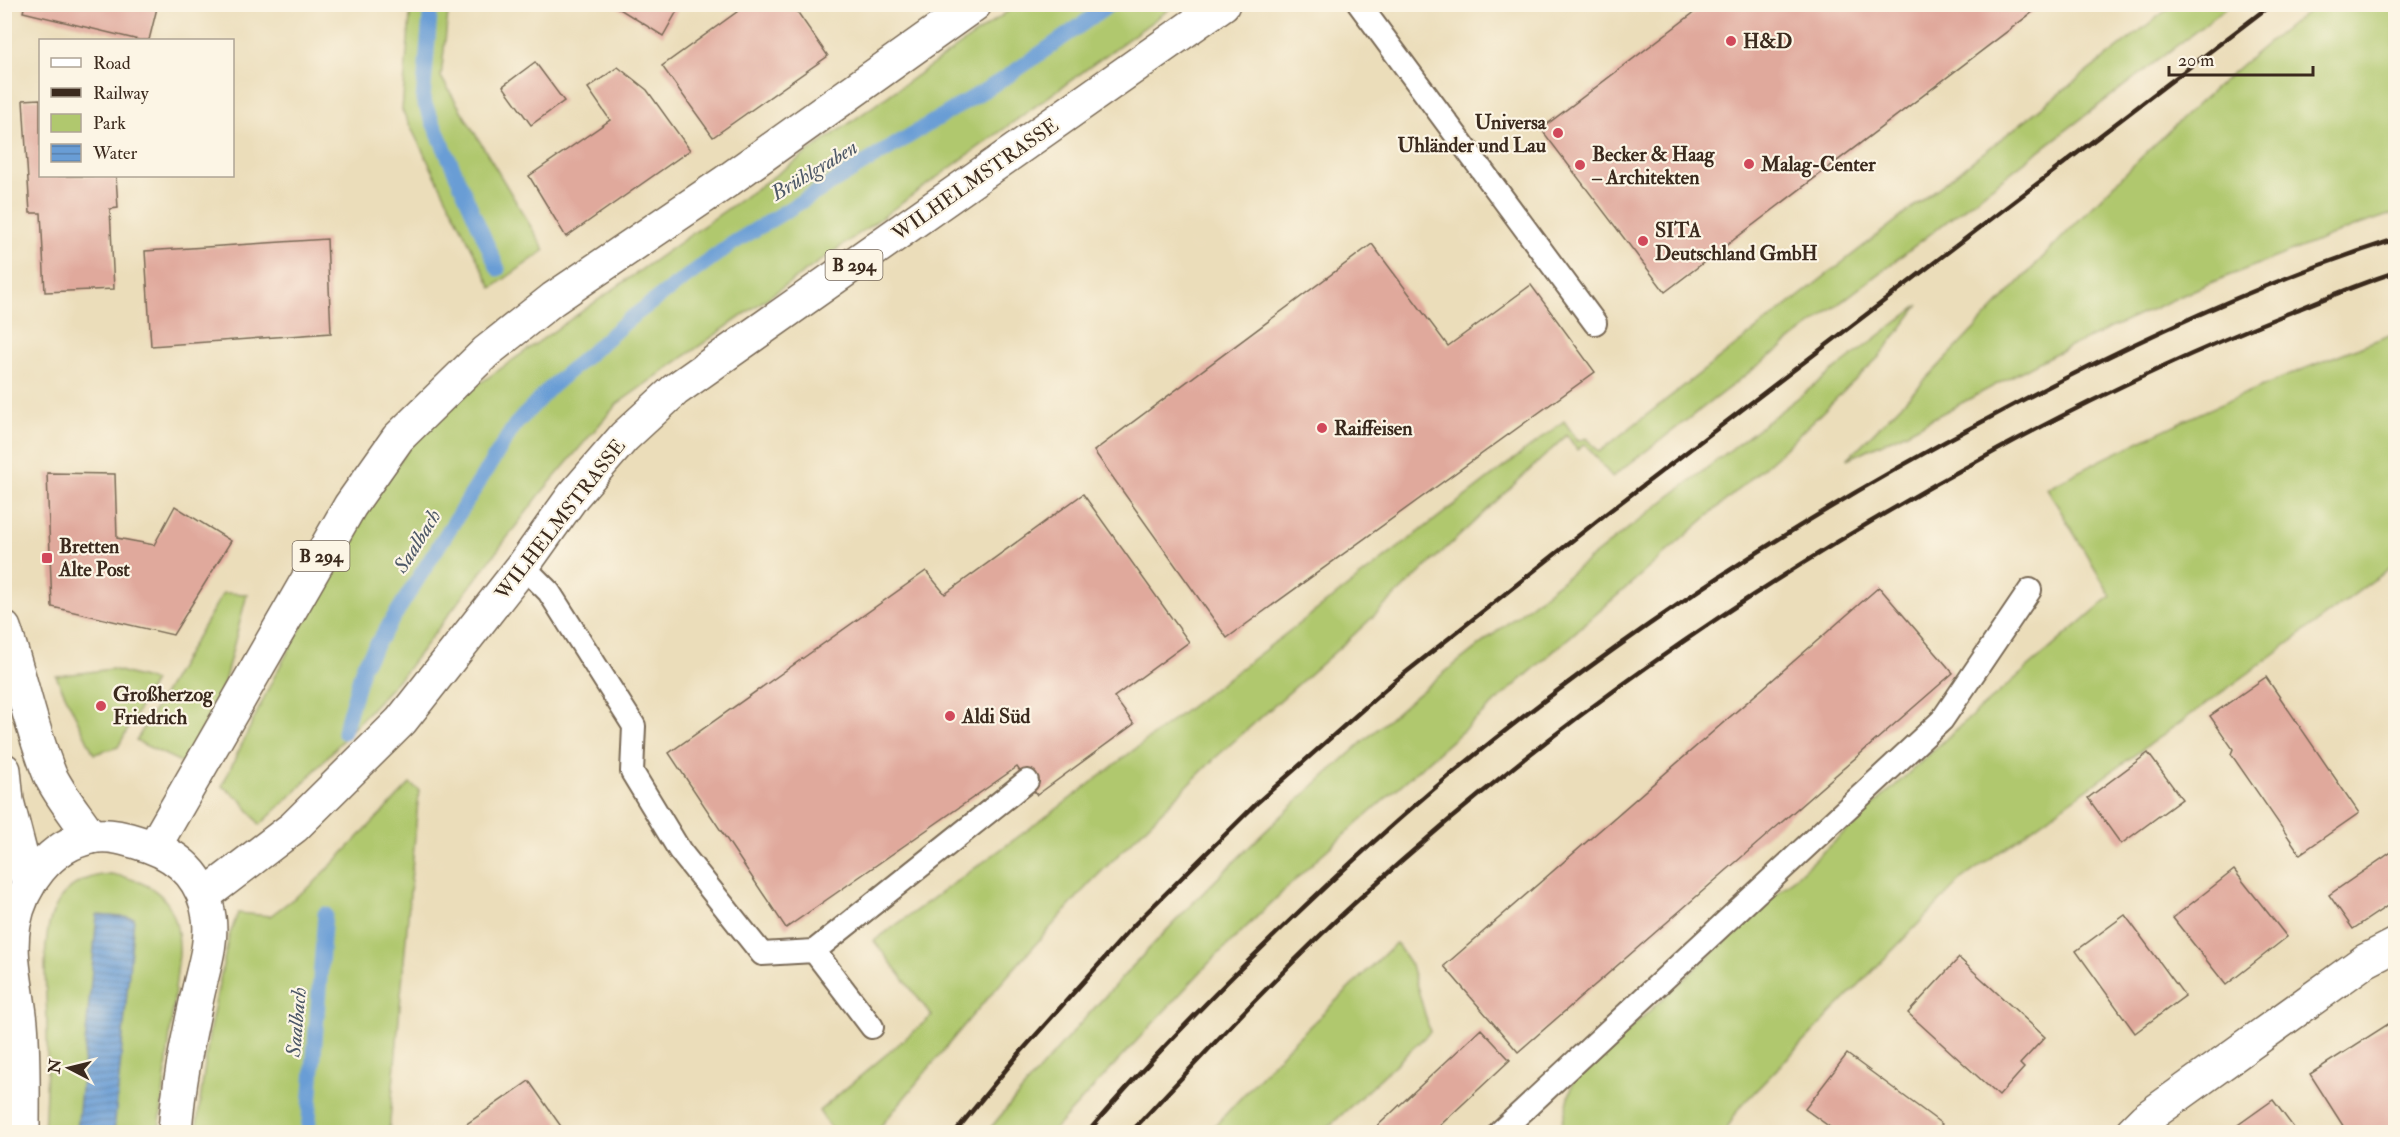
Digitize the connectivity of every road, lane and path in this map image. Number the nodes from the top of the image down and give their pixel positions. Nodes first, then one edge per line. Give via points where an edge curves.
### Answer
1 (975, 4) edge
2 (1223, 4) edge
3 (1359, 4) edge
4 (1595, 323) dead end
5 (523, 566) junction
6 (2031, 590) dead end
7 (4, 628) edge
8 (4, 770) edge
9 (1027, 781) dead end
10 (91, 837) junction
11 (154, 848) junction
12 (28, 883) junction
13 (205, 895) junction
14 (2396, 945) edge
15 (814, 951) junction
16 (872, 1027) dead end
17 (23, 1132) edge
18 (175, 1132) edge
19 (1500, 1132) edge
20 (2132, 1132) edge

1 - 11 main road, B 294 via 553,299 486,352 398,438 350,506
2 - 5 main road, WILHELMSTRASSE / B 294 via 675,390 624,437 573,496
3 - 4 lane
5 - 13 main road, WILHELMSTRASSE / B 294 via 401,721 294,826
5 - 15 lane via 549,592 634,726 632,772 680,851 762,954
6 - 19 lane via 1942,720
7 - 10 main road via 51,777
8 - 12 main road via 7,801
9 - 15 lane
10 - 11 main road via 112,836
10 - 12 main road via 59,852
11 - 13 main road via 188,867
12 - 17 main road via 14,925 12,953 22,1036
13 - 18 main road via 210,920 207,947 182,1073
14 - 20 main road via 2355,968
15 - 16 lane

